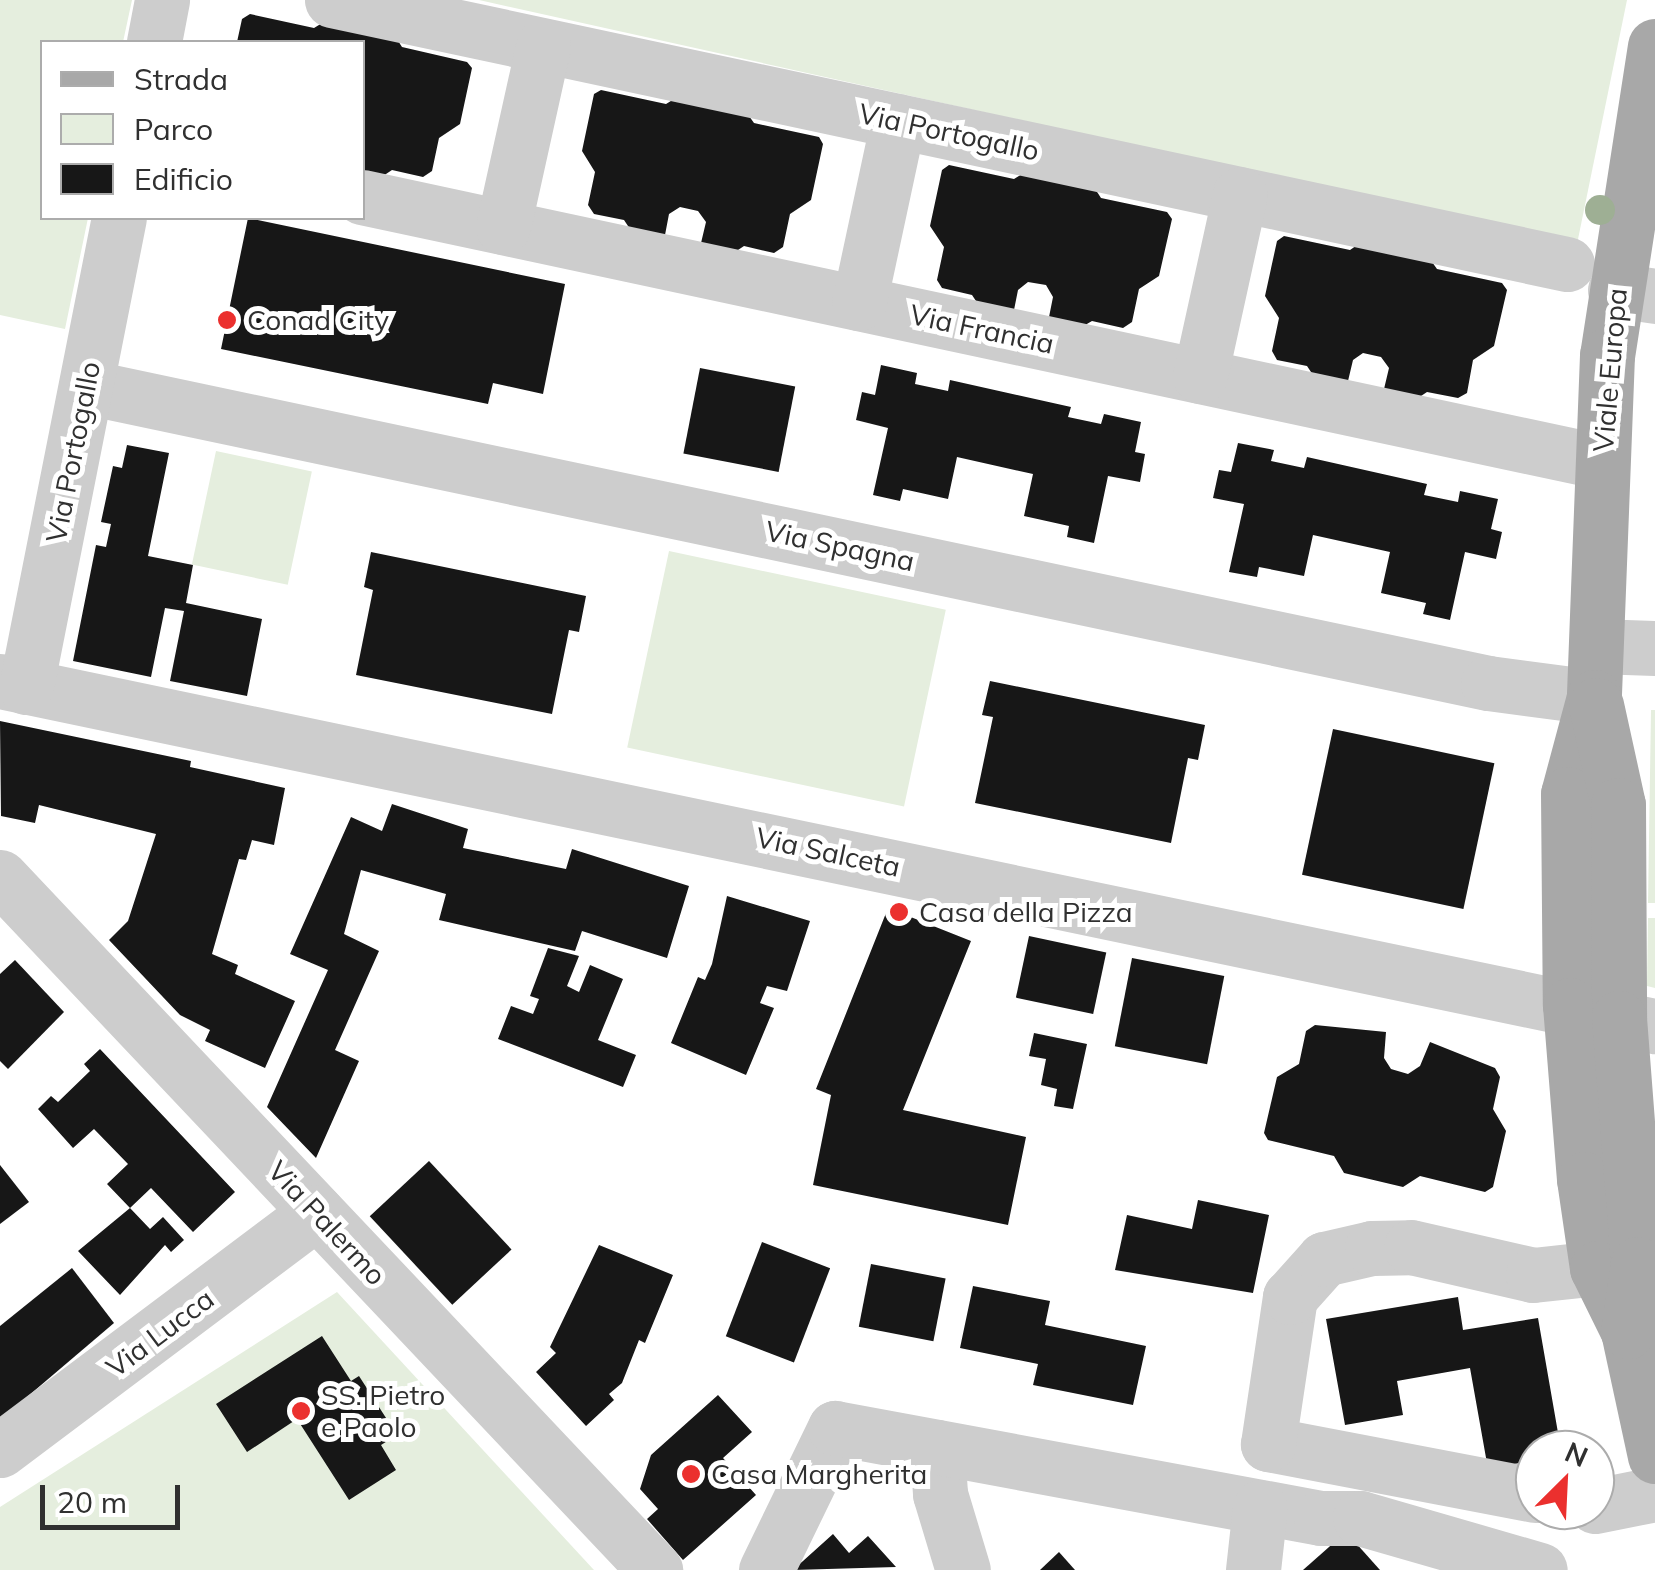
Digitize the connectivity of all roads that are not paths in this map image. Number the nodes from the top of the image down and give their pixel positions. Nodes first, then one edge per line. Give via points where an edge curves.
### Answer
1 (162, 0) edge
2 (332, 0) edge
3 (154, 40) edge
4 (544, 46) junction
5 (1655, 46) edge
6 (898, 121) junction
7 (1240, 194) junction
8 (365, 197) edge
9 (119, 220) edge
10 (503, 227) junction
11 (1567, 264) dead end
12 (1635, 293) edge
13 (858, 303) junction
14 (1200, 376) junction
15 (87, 387) junction
16 (1602, 462) junction
17 (1655, 648) edge
18 (1595, 672) junction
19 (13, 684) edge
20 (6, 896) edge
21 (1614, 1016) edge
22 (317, 1212) junction
23 (1597, 1268) junction
24 (1642, 1331) edge
25 (937, 1448) junction
26 (0, 1450) edge
27 (1655, 1456) edge
28 (1515, 1491) edge
29 (1655, 1494) edge
30 (1615, 1502) edge
31 (1260, 1507) junction
32 (654, 1570) edge
33 (766, 1570) edge
34 (963, 1570) edge
35 (1252, 1570) edge
36 (1540, 1570) edge

1 - 3 street
2 - 4 street, Via Portogallo
4 - 6 street, Via Portogallo
4 - 10 street
5 - 12 main road, Viale Europa
6 - 7 street, Via Portogallo
6 - 13 street
7 - 11 street, Via Portogallo
7 - 14 street
8 - 10 street, Via Francia
9 - 15 street, Via Portogallo
10 - 13 street, Via Francia
12 - 16 main road, Viale Europa
13 - 14 street, Via Francia
14 - 16 street, Via Francia
15 - 18 street, Via Spagna via 1488,683
15 - 19 street, Via Portogallo
16 - 18 main road, Viale Europa
17 - 18 street, Via Spagna
18 - 21 main road, Viale Europa via 1568,794
19 - 21 street, Via Salceta
20 - 22 street, Via Palermo
21 - 23 main road, Viale Europa
21 - 24 main road, Viale Europa
22 - 26 street, Via Lucca
22 - 32 street, Via Palermo
23 - 24 main road, Viale Europa
23 - 28 street via 1533,1275 1411,1247 1372,1248 1324,1259 1290,1297 1268,1444
24 - 27 main road, Viale Europa
25 - 31 street
25 - 33 street via 835,1428
25 - 34 street via 940,1494
29 - 30 street
31 - 35 street
31 - 36 street via 1360,1518

